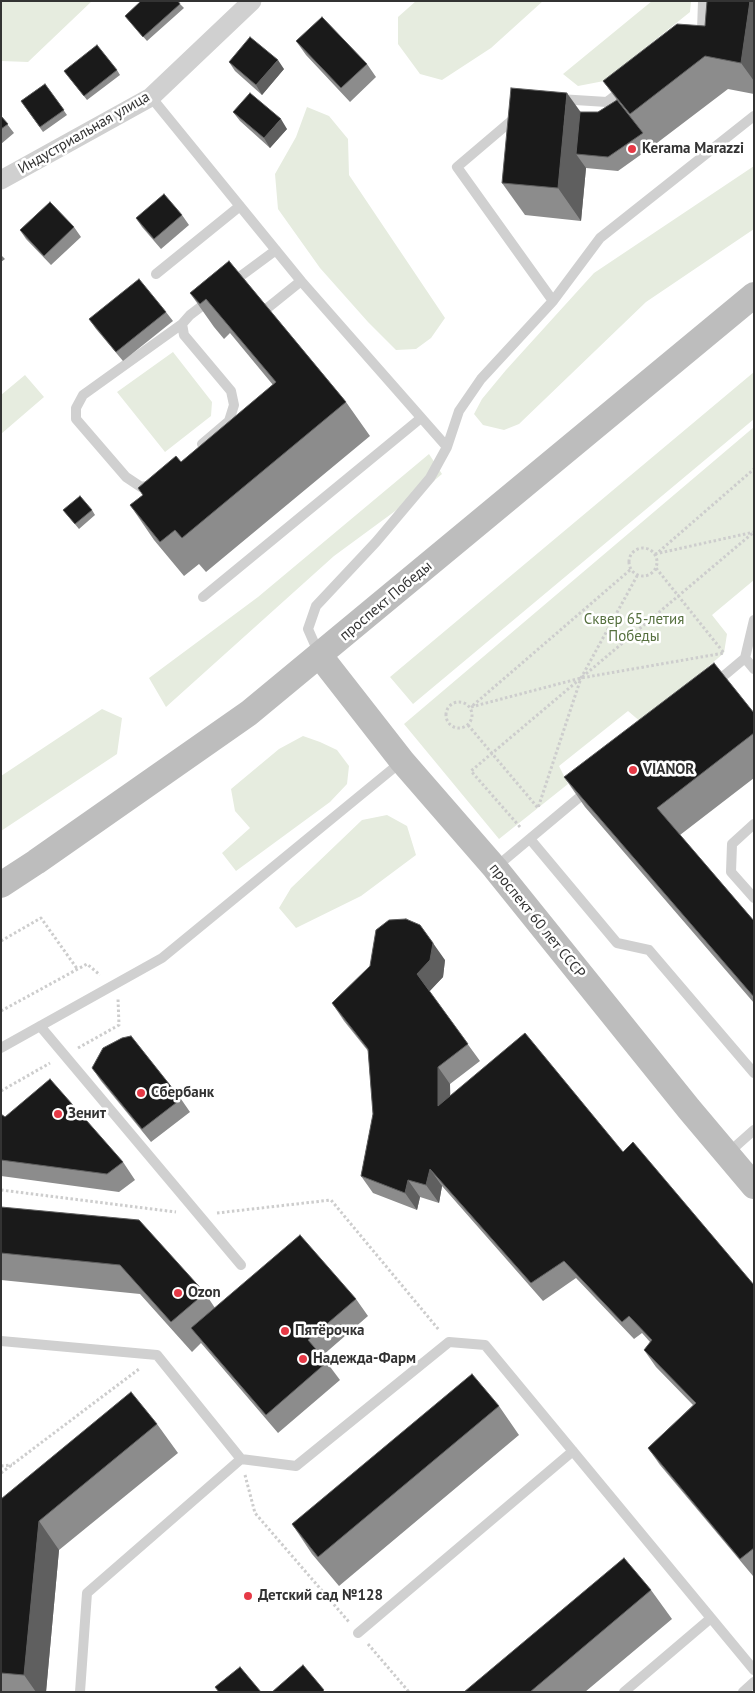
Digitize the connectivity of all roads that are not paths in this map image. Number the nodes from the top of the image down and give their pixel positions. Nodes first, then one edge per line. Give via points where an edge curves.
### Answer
1 (252, 1) edge
2 (703, 1) edge
3 (686, 43) edge
4 (631, 84) edge
5 (151, 97) junction
6 (549, 98) edge
7 (524, 110) edge
8 (754, 116) edge
9 (1, 180) edge
10 (240, 206) junction
11 (276, 250) junction
12 (156, 274) dead end
13 (301, 281) junction
14 (754, 295) edge
15 (553, 301) junction
16 (264, 310) edge
17 (182, 324) junction
18 (421, 418) junction
19 (447, 447) junction
20 (192, 453) edge
21 (162, 478) edge
22 (203, 597) dead end
23 (754, 620) edge
24 (320, 656) junction
25 (744, 658) junction
26 (754, 669) edge
27 (708, 689) edge
28 (402, 761) junction
29 (597, 783) edge
30 (754, 824) edge
31 (530, 839) junction
32 (494, 868) junction
33 (1, 885) edge
34 (754, 898) edge
35 (40, 1026) junction
36 (1, 1048) edge
37 (754, 1073) edge
38 (754, 1130) edge
39 (727, 1154) junction
40 (754, 1186) edge
41 (241, 1265) dead end
42 (1, 1341) edge
43 (573, 1451) junction
44 (242, 1459) junction
45 (711, 1618) junction
46 (358, 1633) road end
47 (754, 1670) edge
48 (754, 1682) edge
49 (80, 1692) edge
50 (624, 1692) edge
51 (743, 1692) edge

1 - 5 street, Индустриальная улица
2 - 3 lane via 702,31
4 - 6 lane via 607,102
5 - 9 street, Индустриальная улица
5 - 10 lane
7 - 15 lane via 457,167
8 - 15 lane via 600,238
10 - 11 lane
10 - 12 lane
11 - 13 lane
11 - 17 lane
13 - 16 lane
13 - 18 lane
14 - 24 main road, проспект Победы
15 - 19 lane via 481,379 459,411
17 - 20 lane via 184,335 231,390 234,404 229,421
17 - 21 lane via 83,395 76,408 76,419 126,477 140,487 154,485
18 - 19 lane
18 - 22 lane
19 - 24 lane via 430,478 316,606 308,630
23 - 25 lane
24 - 28 main road, проспект 60 лет СССР
24 - 33 main road, проспект Победы via 249,713
25 - 26 lane
25 - 27 lane
28 - 32 main road, проспект 60 лет СССР
28 - 35 lane via 162,958
29 - 31 lane
30 - 34 lane via 732,844 731,872
31 - 32 lane
31 - 37 lane via 617,943 649,950
32 - 39 main road, проспект 60 лет СССР
35 - 36 lane
35 - 41 lane
38 - 39 lane
39 - 40 main road, проспект 60 лет СССР
42 - 44 lane via 157,1356
43 - 44 lane via 485,1345 449,1342 296,1466
43 - 45 lane
43 - 46 lane
44 - 49 lane via 87,1593
45 - 47 lane
45 - 50 lane
48 - 51 lane

